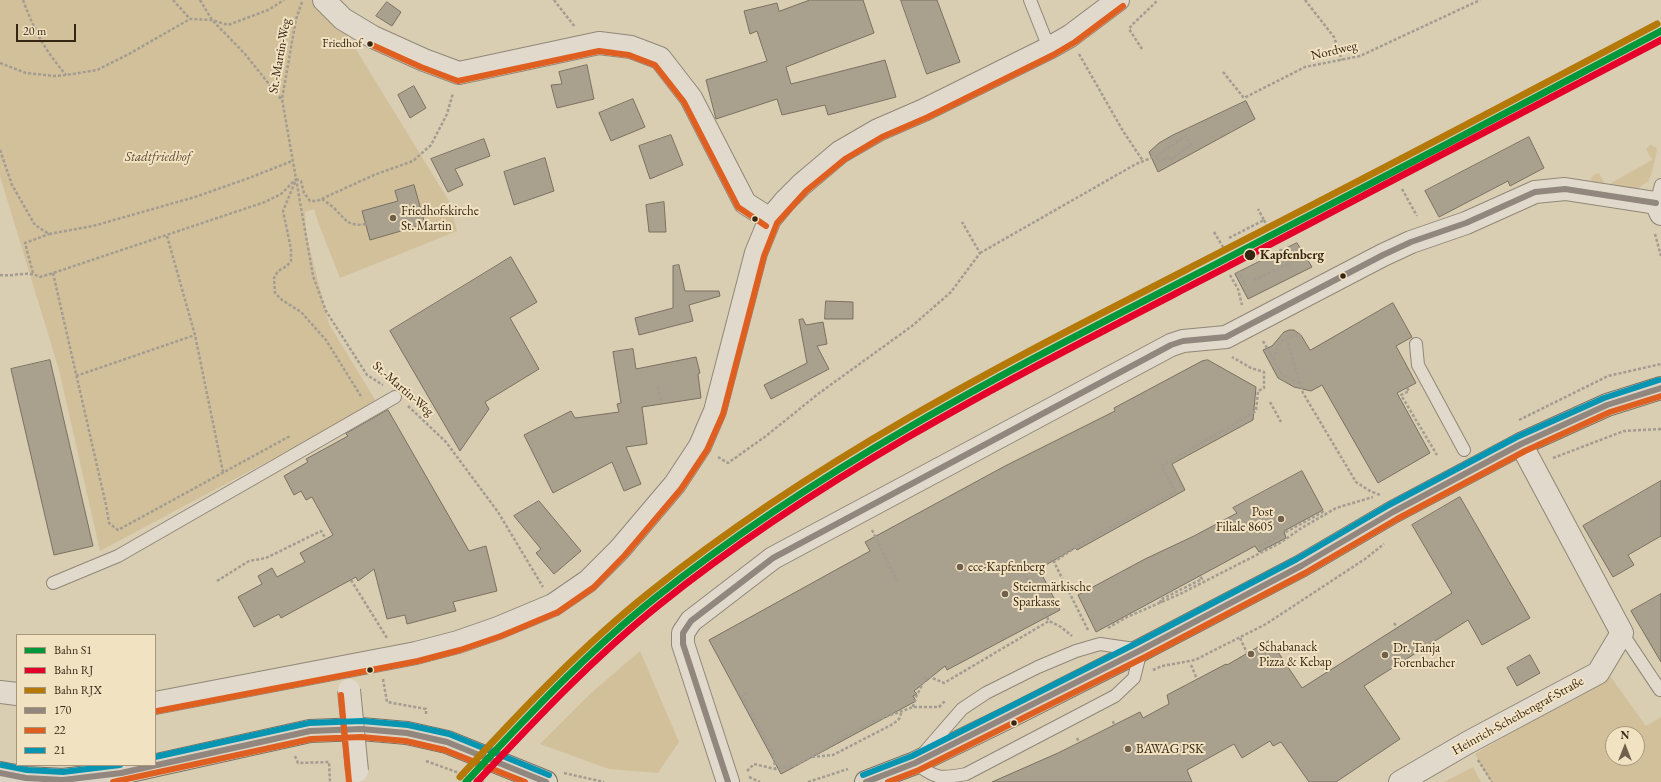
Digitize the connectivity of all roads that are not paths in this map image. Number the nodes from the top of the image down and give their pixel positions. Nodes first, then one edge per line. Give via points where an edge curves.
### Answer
1 (324, 0) edge
2 (1030, 0) edge
3 (1118, 0) edge
4 (1049, 48) junction
5 (1658, 207) edge
6 (770, 219) junction
7 (1416, 344) dead end
8 (1658, 390) edge
9 (395, 397) road end
10 (1521, 444) junction
11 (1464, 450) dead end
12 (53, 583) dead end
13 (1622, 633) junction
14 (1141, 650) junction
15 (346, 666) junction
16 (1661, 689) edge
17 (0, 692) edge
18 (16, 694) edge
19 (156, 703) edge
20 (915, 763) junction
21 (156, 765) edge
22 (152, 766) edge
23 (0, 774) edge
24 (357, 776) edge
25 (736, 778) edge
26 (546, 782) edge
27 (866, 782) edge
28 (1400, 782) edge

1 - 6 street via 344,19 373,37 459,73 599,43 631,47 660,58 691,98 745,203
2 - 4 lane
3 - 4 street via 1070,36
4 - 6 street via 878,130 840,152 801,185
5 - 25 street via 1565,189 1535,192 1466,224 1411,242 1226,337 1183,341 1172,345 773,558 690,621 683,633 683,644
6 - 15 street via 756,253 715,411 700,446 675,484 619,550 588,581 553,605 458,642
7 - 11 lane via 1418,366
8 - 10 main road via 1607,405
9 - 12 lane via 118,556
10 - 13 street
10 - 14 main road via 1393,512 1301,566
13 - 16 lane
13 - 28 street, Heinrich-Scheibengraf-Straße via 1598,673
14 - 20 main road
14 - 20 lane via 1100,644 1038,667 962,708
14 - 20 lane via 1134,678 1116,696 966,774 948,778 932,776
15 - 19 street
15 - 24 street, bridge
17 - 18 street
20 - 27 main road
21 - 26 main road via 310,731 361,729 407,733 447,742
22 - 23 main road via 121,773 63,780

